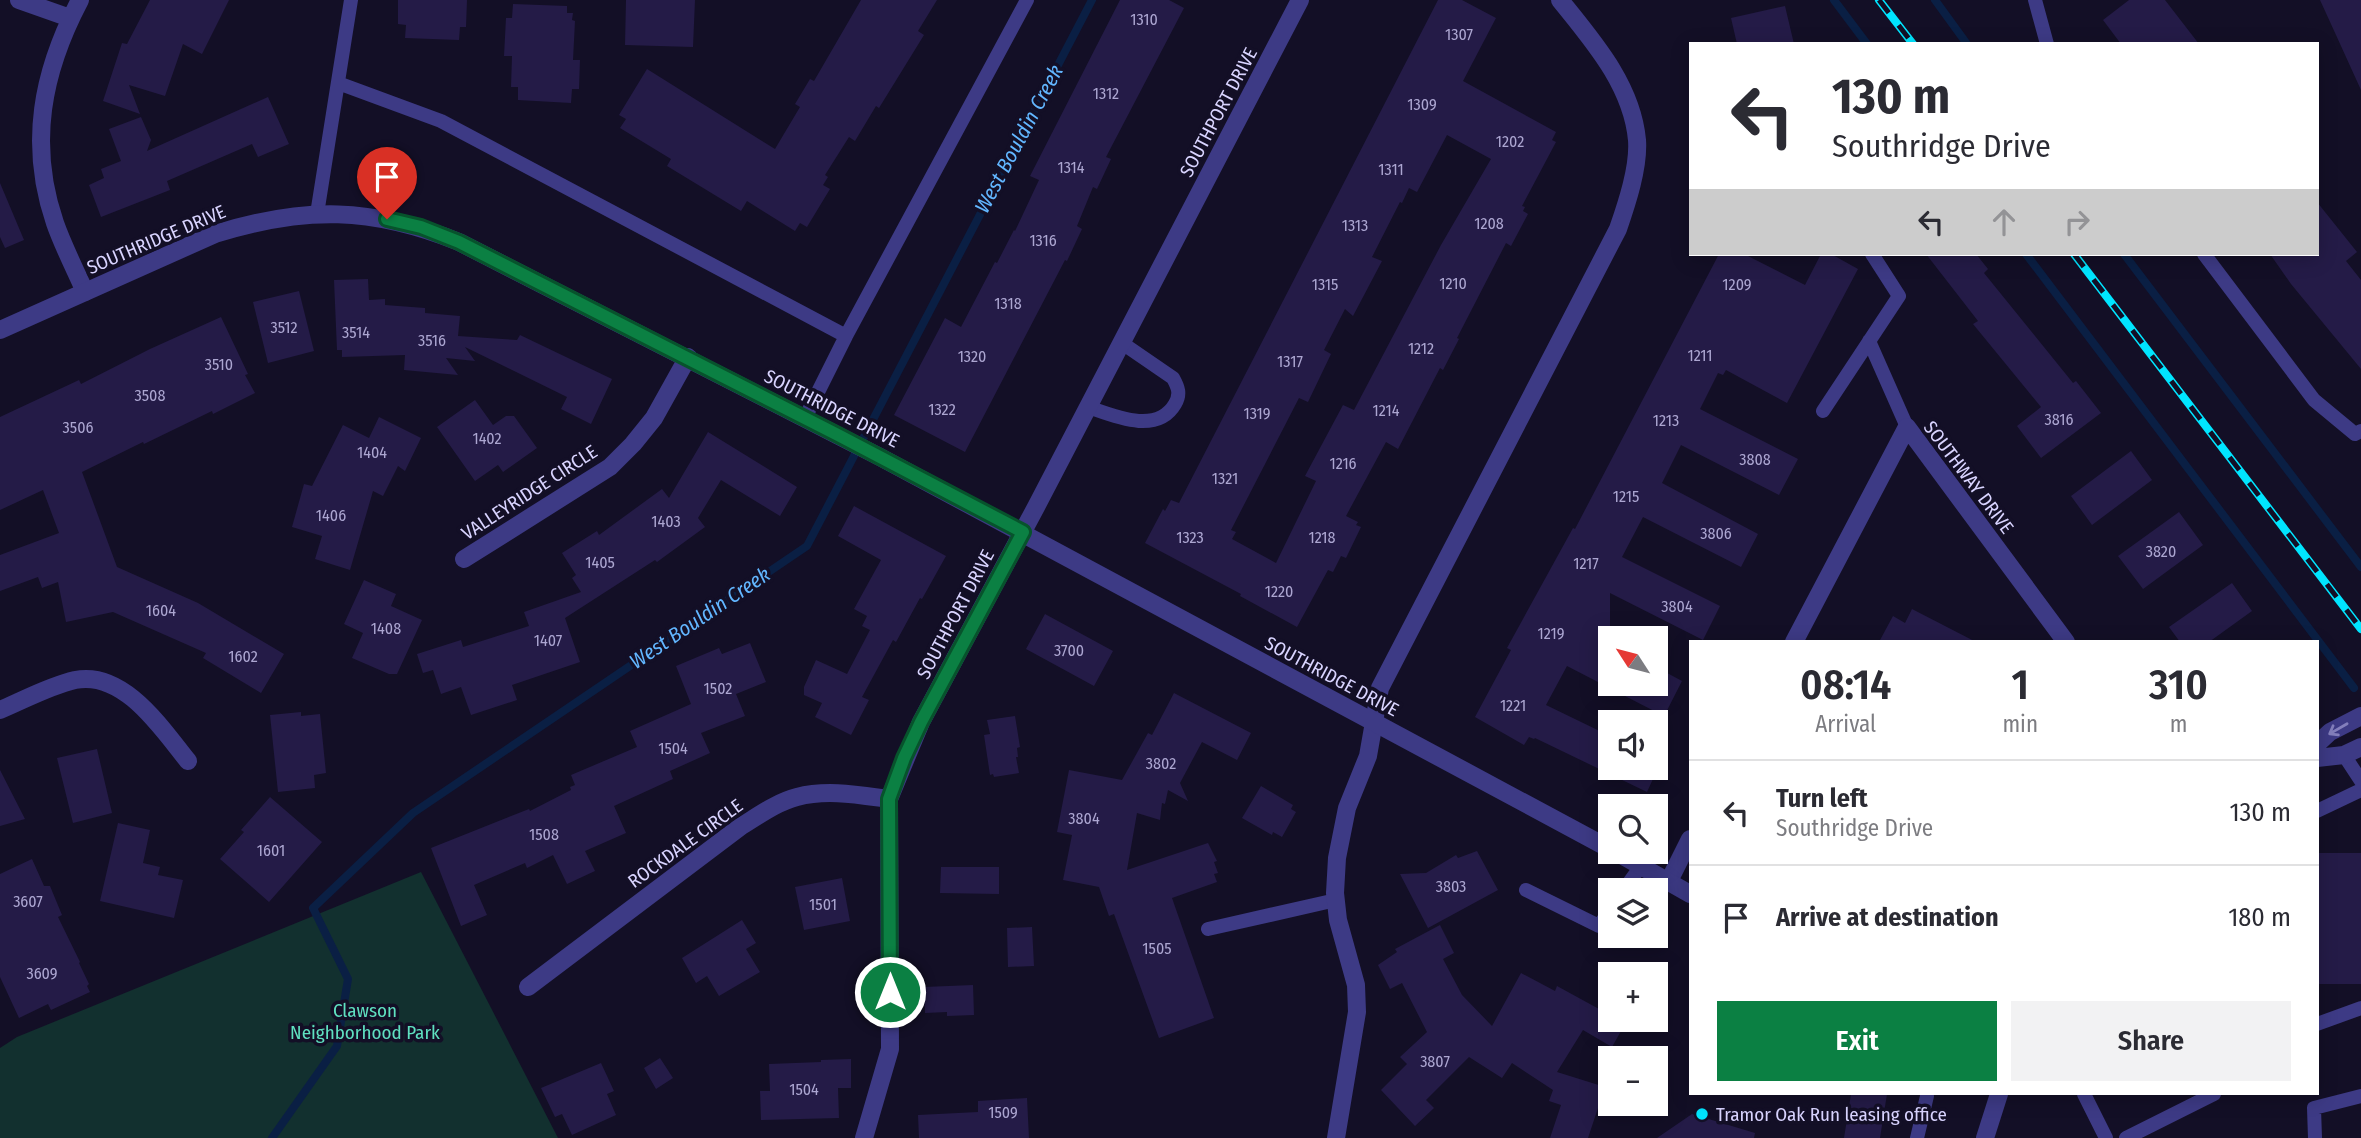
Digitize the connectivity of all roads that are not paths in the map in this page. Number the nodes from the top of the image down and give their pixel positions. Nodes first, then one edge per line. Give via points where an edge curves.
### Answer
1 (19, 0) edge
2 (80, 0) edge
3 (351, 0) edge
4 (1027, 0) edge
5 (1300, 0) edge
6 (1560, 0) edge
7 (2035, 0) edge
8 (70, 18) junction
9 (2046, 42) edge
10 (338, 83) junction
11 (317, 214) junction
12 (1873, 256) edge
13 (2206, 256) edge
14 (85, 292) junction
15 (0, 330) edge
16 (846, 336) junction
17 (1869, 341) junction
18 (1122, 343) junction
19 (688, 358) junction
20 (1088, 407) junction
21 (1823, 411) dead end
22 (805, 418) junction
23 (1907, 427) junction
24 (2361, 431) edge
25 (1023, 532) junction
26 (464, 559) dead end
27 (1795, 640) edge
28 (2065, 640) edge
29 (0, 710) edge
30 (2361, 716) edge
31 (1374, 723) junction
32 (2319, 742) edge
33 (2361, 747) edge
34 (2344, 755) junction
35 (2319, 758) edge
36 (188, 761) dead end
37 (2361, 781) edge
38 (2361, 790) edge
39 (889, 799) junction
40 (2319, 810) edge
41 (1689, 841) edge
42 (1598, 843) edge
43 (1637, 864) edge
44 (1641, 866) junction
45 (1632, 878) edge
46 (1669, 881) junction
47 (1526, 890) dead end
48 (1689, 893) edge
49 (1336, 900) junction
50 (1598, 926) edge
51 (1208, 929) dead end
52 (528, 986) dead end
53 (2361, 1007) edge
54 (2319, 1023) edge
55 (1999, 1095) edge
56 (2084, 1095) edge
57 (2212, 1095) edge
58 (1927, 1096) dead end
59 (2361, 1096) edge
60 (864, 1138) edge
61 (1336, 1138) edge
62 (1917, 1138) edge
63 (1985, 1138) edge
64 (2106, 1138) edge
65 (2126, 1138) edge
66 (2315, 1138) edge

1 - 8 street
2 - 8 street
3 - 10 lane
4 - 16 lane
5 - 18 street, SOUTHPORT DRIVE
6 - 31 street via 1605,56 1628,103 1637,141 1632,187 1618,229 1380,688
7 - 9 lane
8 - 14 street via 49,75 40,122 43,179 55,223
10 - 11 lane
10 - 16 lane via 441,121
11 - 14 street, SOUTHRIDGE DRIVE via 248,223 215,234
11 - 19 street, SOUTHRIDGE DRIVE via 387,219 421,227
12 - 17 lane via 1899,296
13 - 24 lane via 2314,400 2355,434
14 - 15 street, SOUTHRIDGE DRIVE
16 - 22 lane
17 - 21 lane
17 - 23 lane
18 - 20 street, SOUTHPORT DRIVE
18 - 20 lane via 1173,378 1178,399 1163,417 1151,421 1129,420
19 - 22 street, SOUTHRIDGE DRIVE
19 - 26 street, VALLEYRIDGE CIRCLE via 654,418 610,467
20 - 25 street, SOUTHPORT DRIVE
22 - 25 street, SOUTHRIDGE DRIVE
23 - 27 street, SOUTHWAY DRIVE
23 - 28 street, SOUTHWAY DRIVE
25 - 31 street, SOUTHRIDGE DRIVE
25 - 39 street, SOUTHPORT DRIVE via 921,722
29 - 36 street via 78,679 103,682 145,707
30 -> 32 street
31 - 42 street, SOUTHRIDGE DRIVE
31 - 49 street via 1368,756 1347,808 1337,858
33 - 34 street
34 - 35 street
34 - 37 lane
38 - 40 lane
39 - 52 street, ROCKDALE CIRCLE via 838,793 798,797 769,809
39 - 60 street, SOUTHPORT DRIVE via 890,1049
41 - 46 street
43 - 44 street
44 - 45 lane
44 - 46 street
46 - 48 street
47 - 50 lane
49 - 51 lane
49 - 61 street via 1356,985 1357,1012
53 - 54 lane
55 - 63 street
56 - 64 lane
57 - 65 lane
58 - 62 lane
59 - 66 lane via 2314,1108

